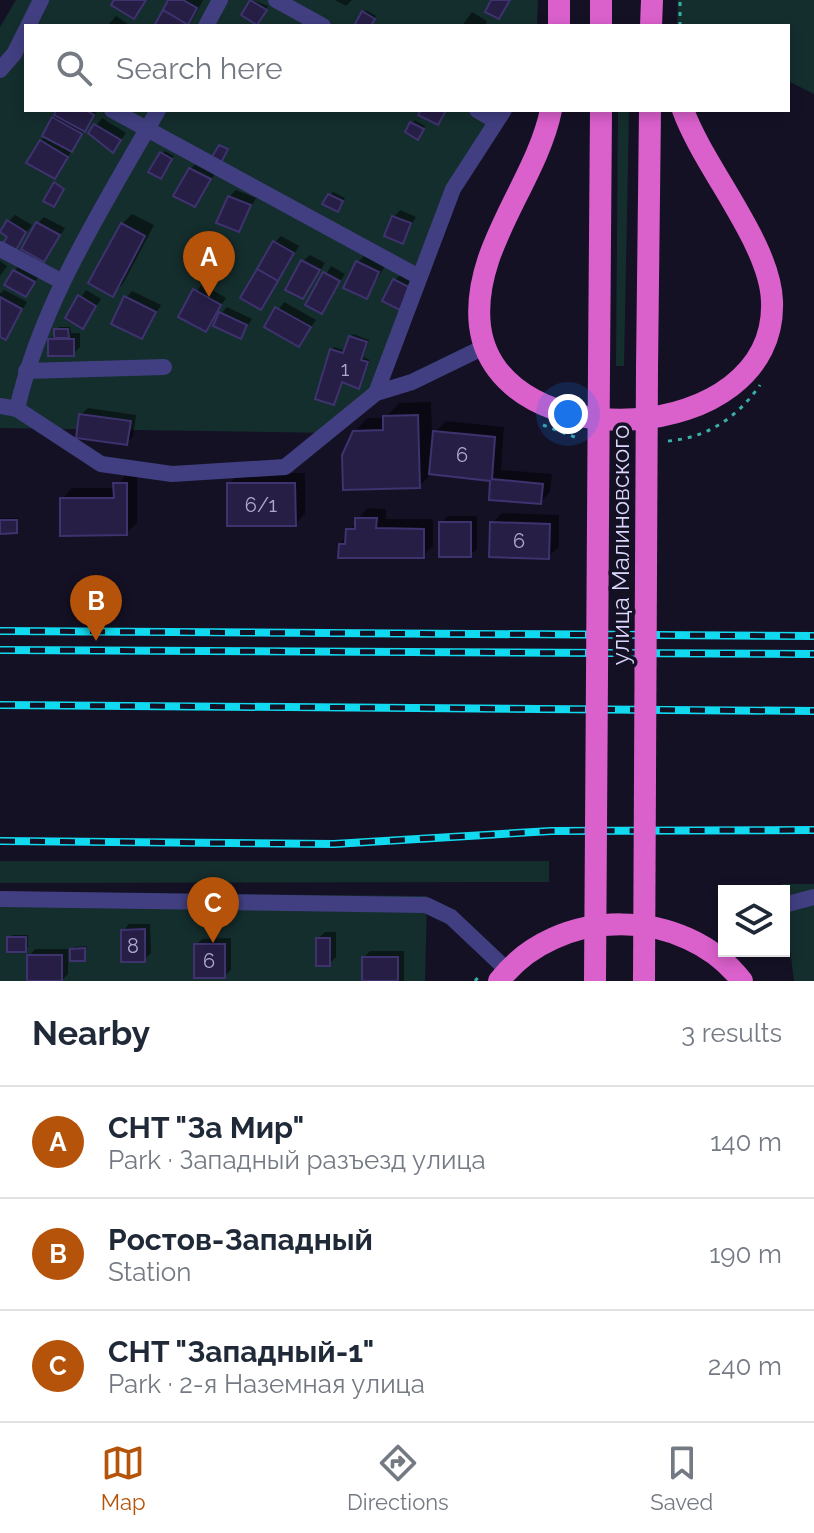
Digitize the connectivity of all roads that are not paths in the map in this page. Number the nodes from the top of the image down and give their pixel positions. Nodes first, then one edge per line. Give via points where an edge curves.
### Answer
1 (41, 0) edge
2 (220, 0) edge
3 (276, 0) edge
4 (559, 0) edge
5 (601, 0) edge
6 (29, 24) edge
7 (207, 24) edge
8 (319, 24) edge
9 (559, 24) edge
10 (601, 24) edge
11 (20, 58) edge
12 (0, 70) edge
13 (116, 112) edge
14 (157, 112) edge
15 (550, 112) edge
16 (601, 112) edge
17 (650, 112) edge
18 (684, 112) edge
19 (500, 115) edge
20 (147, 130) junction
21 (0, 249) edge
22 (419, 277) junction
23 (61, 281) junction
24 (484, 347) junction
25 (164, 367) dead end
26 (26, 371) junction
27 (376, 393) junction
28 (9, 408) edge
29 (0, 899) edge
30 (718, 951) edge
31 (725, 957) edge
32 (503, 976) edge
33 (595, 981) edge
34 (644, 981) edge
35 (742, 981) edge

1 - 6 street
2 - 7 street
3 - 8 street
4 - 9 highway
5 - 10 highway
11 - 12 street
13 - 20 street
14 - 20 street
15 - 24 highway via 539,153 483,278
16 - 33 highway, улица Малиновского, bridge
17 - 34 highway, улица Малиновского, bridge
18 - 24 highway via 770,284 770,323 751,367 717,396 678,413 594,418 528,397
19 - 22 street via 453,189
20 - 22 street
20 - 23 street
21 - 23 street
22 - 27 street
23 - 26 street
24 - 27 street
25 - 26 street
26 - 28 street
27 - 28 street via 285,467 172,474 101,464
29 - 32 street via 415,904 451,917
30 - 32 highway via 652,927 601,925 553,940
31 - 35 highway

